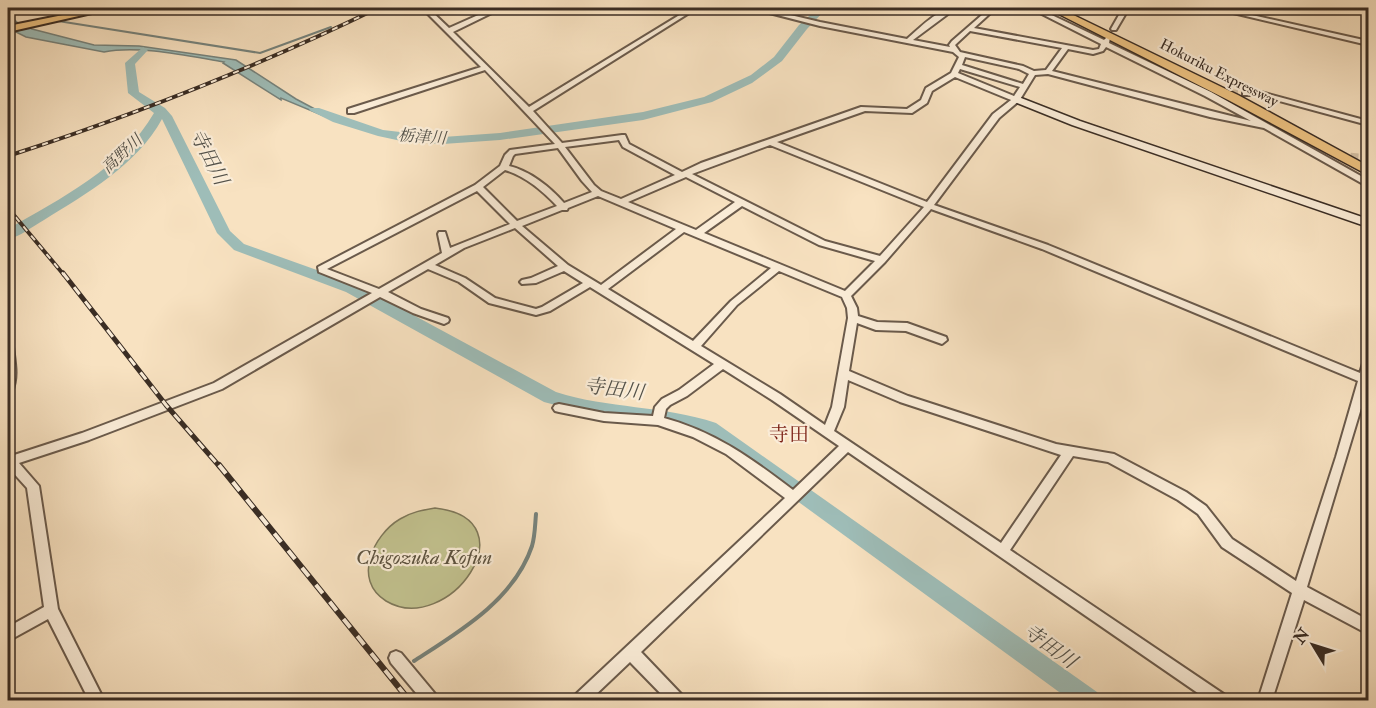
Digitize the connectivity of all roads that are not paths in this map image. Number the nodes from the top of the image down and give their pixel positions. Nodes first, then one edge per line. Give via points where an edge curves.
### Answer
1 (109, 8) edge
2 (425, 8) edge
3 (498, 8) edge
4 (694, 8) edge
5 (756, 8) edge
6 (953, 8) edge
7 (991, 8) edge
8 (1033, 8) edge
9 (1052, 8) edge
10 (1062, 8) edge
11 (1126, 8) edge
12 (1215, 8) edge
13 (8, 29) edge
14 (970, 29) junction
15 (1114, 29) dead end
16 (448, 31) junction
17 (908, 41) junction
18 (1106, 41) junction
19 (1368, 43) edge
20 (1066, 47) junction
21 (956, 52) junction
22 (959, 66) junction
23 (485, 68) junction
24 (1048, 72) junction
25 (1033, 73) junction
26 (954, 74) junction
27 (1023, 86) junction
28 (1246, 93) tunnel mouth
29 (1016, 99) junction
30 (529, 110) junction
31 (351, 111) dead end
32 (1368, 123) edge
33 (1263, 126) junction
34 (770, 142) junction
35 (563, 147) junction
36 (1319, 156) junction
37 (1336, 156) tunnel mouth
38 (1368, 163) edge
39 (504, 167) junction
40 (684, 175) junction
41 (1368, 183) edge
42 (478, 187) junction
43 (598, 193) junction
44 (622, 202) junction
45 (741, 202) junction
46 (929, 206) junction
47 (564, 208) junction
48 (1368, 223) edge
49 (516, 225) junction
50 (683, 228) junction
51 (442, 234) dead end
52 (697, 234) junction
53 (447, 254) junction
54 (882, 260) junction
55 (427, 265) junction
56 (564, 267) junction
57 (778, 267) junction
58 (525, 282) dead end
59 (590, 283) junction
60 (601, 289) junction
61 (381, 292) junction
62 (846, 295) junction
63 (853, 318) junction
64 (444, 320) dead end
65 (942, 340) dead end
66 (695, 346) junction
67 (8, 347) edge
68 (1368, 363) edge
69 (722, 364) junction
70 (843, 373) junction
71 (1366, 380) edge
72 (8, 389) edge
73 (559, 408) dead end
74 (658, 421) junction
75 (828, 432) junction
76 (847, 446) junction
77 (1070, 451) junction
78 (8, 462) edge
79 (793, 497) junction
80 (1007, 545) dead end
81 (1299, 590) junction
82 (51, 610) junction
83 (1368, 627) edge
84 (8, 634) edge
85 (631, 652) junction
86 (396, 658) dead end
87 (97, 700) edge
88 (431, 700) edge
89 (580, 700) edge
90 (677, 700) edge
91 (1220, 700) edge
92 (1265, 700) edge

1 - 13 main road
2 - 16 street
3 - 16 street
4 - 30 street
5 - 17 street
6 - 17 street
7 - 14 street
8 - 18 street
9 - 38 highway, Hokuriku Expressway
10 - 38 highway, Hokuriku Expressway
11 - 15 street
12 - 19 street
14 - 20 street
14 - 21 street via 952,45
16 - 23 street
17 - 21 street
18 - 20 street via 1098,52
18 - 33 street via 1211,94
20 - 24 street
21 - 22 street via 962,57
21 - 25 street
22 - 26 street
22 - 27 street
23 - 30 street
23 - 31 street
24 - 25 street
24 - 33 street
25 - 27 street
26 - 29 street
26 - 34 street via 929,90 924,101 909,111 864,109
27 - 29 street
28 - 32 street
29 - 46 street via 996,116
29 - 48 street
30 - 35 street
33 - 36 street
34 - 40 street
34 - 46 street
35 - 39 street via 513,152
35 - 40 street via 622,137 626,145
35 - 43 street
36 - 37 street
36 - 41 street
39 - 42 street
39 - 47 street via 549,192
40 - 44 street
40 - 45 street
42 - 49 street
42 - 61 street via 322,267
43 - 44 street
43 - 47 street
44 - 50 street
45 - 52 street
45 - 54 street via 822,243
46 - 54 street
46 - 71 street via 1043,246
47 - 49 street
49 - 53 street
49 - 56 street
50 - 52 street
50 - 60 street
51 - 53 street
52 - 57 street
53 - 55 street
54 - 62 street
55 - 59 street via 462,280 492,301 536,312
55 - 61 street
56 - 58 street
56 - 59 street
57 - 62 street
57 - 66 street via 734,303
59 - 60 street
60 - 66 street
61 - 64 street
61 - 78 street via 218,386
62 - 63 street
63 - 65 street via 876,326 907,327
63 - 70 street
66 - 69 street
67 - 72 street
68 - 71 street
69 - 74 street via 661,406
69 - 75 street
70 - 75 street via 838,407
70 - 77 street via 904,399
71 - 81 street
73 - 74 street via 604,417
74 - 79 street via 725,446
75 - 76 street
76 - 79 street
76 - 91 street
77 - 80 street
77 - 81 street via 1110,457 1182,496 1202,510 1227,543
78 - 82 street via 33,486
79 - 85 street
81 - 83 street
81 - 92 street
82 - 84 street
82 - 87 street
85 - 89 street
85 - 90 street
86 - 88 street

